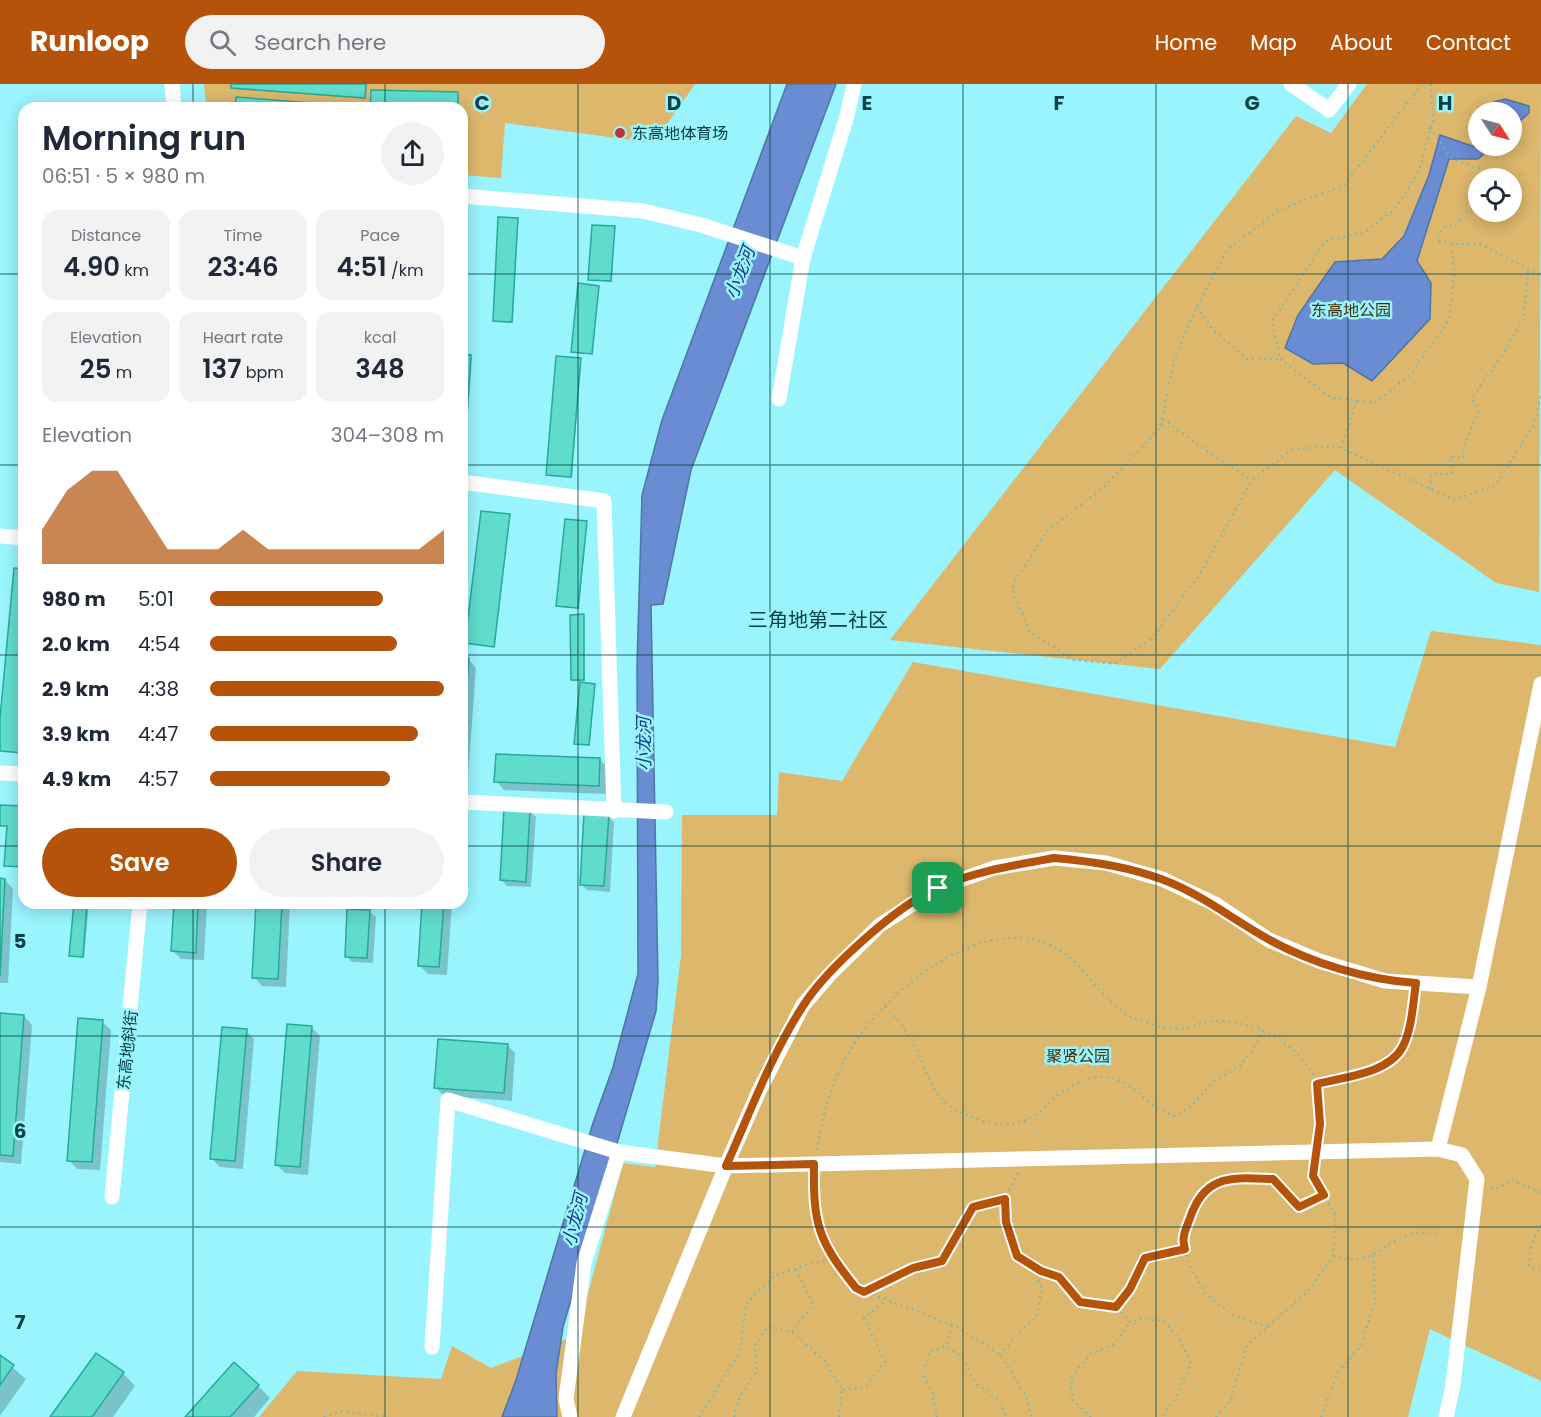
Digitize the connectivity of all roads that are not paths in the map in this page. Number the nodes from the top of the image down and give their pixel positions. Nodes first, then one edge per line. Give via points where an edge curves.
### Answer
1 (172, 84) edge
2 (854, 84) edge
3 (1291, 84) edge
4 (1349, 84) edge
5 (174, 102) edge
6 (468, 196) edge
7 (796, 256) junction
8 (779, 399) dead end
9 (468, 483) edge
10 (0, 536) edge
11 (18, 538) edge
12 (1541, 684) edge
13 (0, 773) edge
14 (18, 774) edge
15 (468, 802) edge
16 (619, 811) junction
17 (666, 812) dead end
18 (139, 909) edge
19 (1479, 987) junction
20 (1438, 1149) junction
21 (619, 1152) junction
22 (726, 1166) junction
23 (112, 1197) dead end
24 (432, 1347) dead end
25 (570, 1417) edge
26 (623, 1417) edge
27 (1446, 1417) edge

1 - 5 street
2 - 7 street via 847,116
3 - 4 street via 1329,110
6 - 7 street via 643,211
7 - 8 street
9 - 16 street via 604,501
10 - 11 street
12 - 19 street
13 - 14 street
15 - 16 street
16 - 17 street
18 - 23 street, 东高地斜街
19 - 20 street
19 - 22 street via 1385,981 1319,961 1269,940 1215,904 1162,879 1106,863 1054,858 994,868 938,888 880,925 829,975 803,1005
20 - 22 street
20 - 27 street via 1462,1155 1477,1179
21 - 22 street
21 - 24 street via 448,1100
21 - 25 street via 584,1263 566,1399
22 - 26 street

